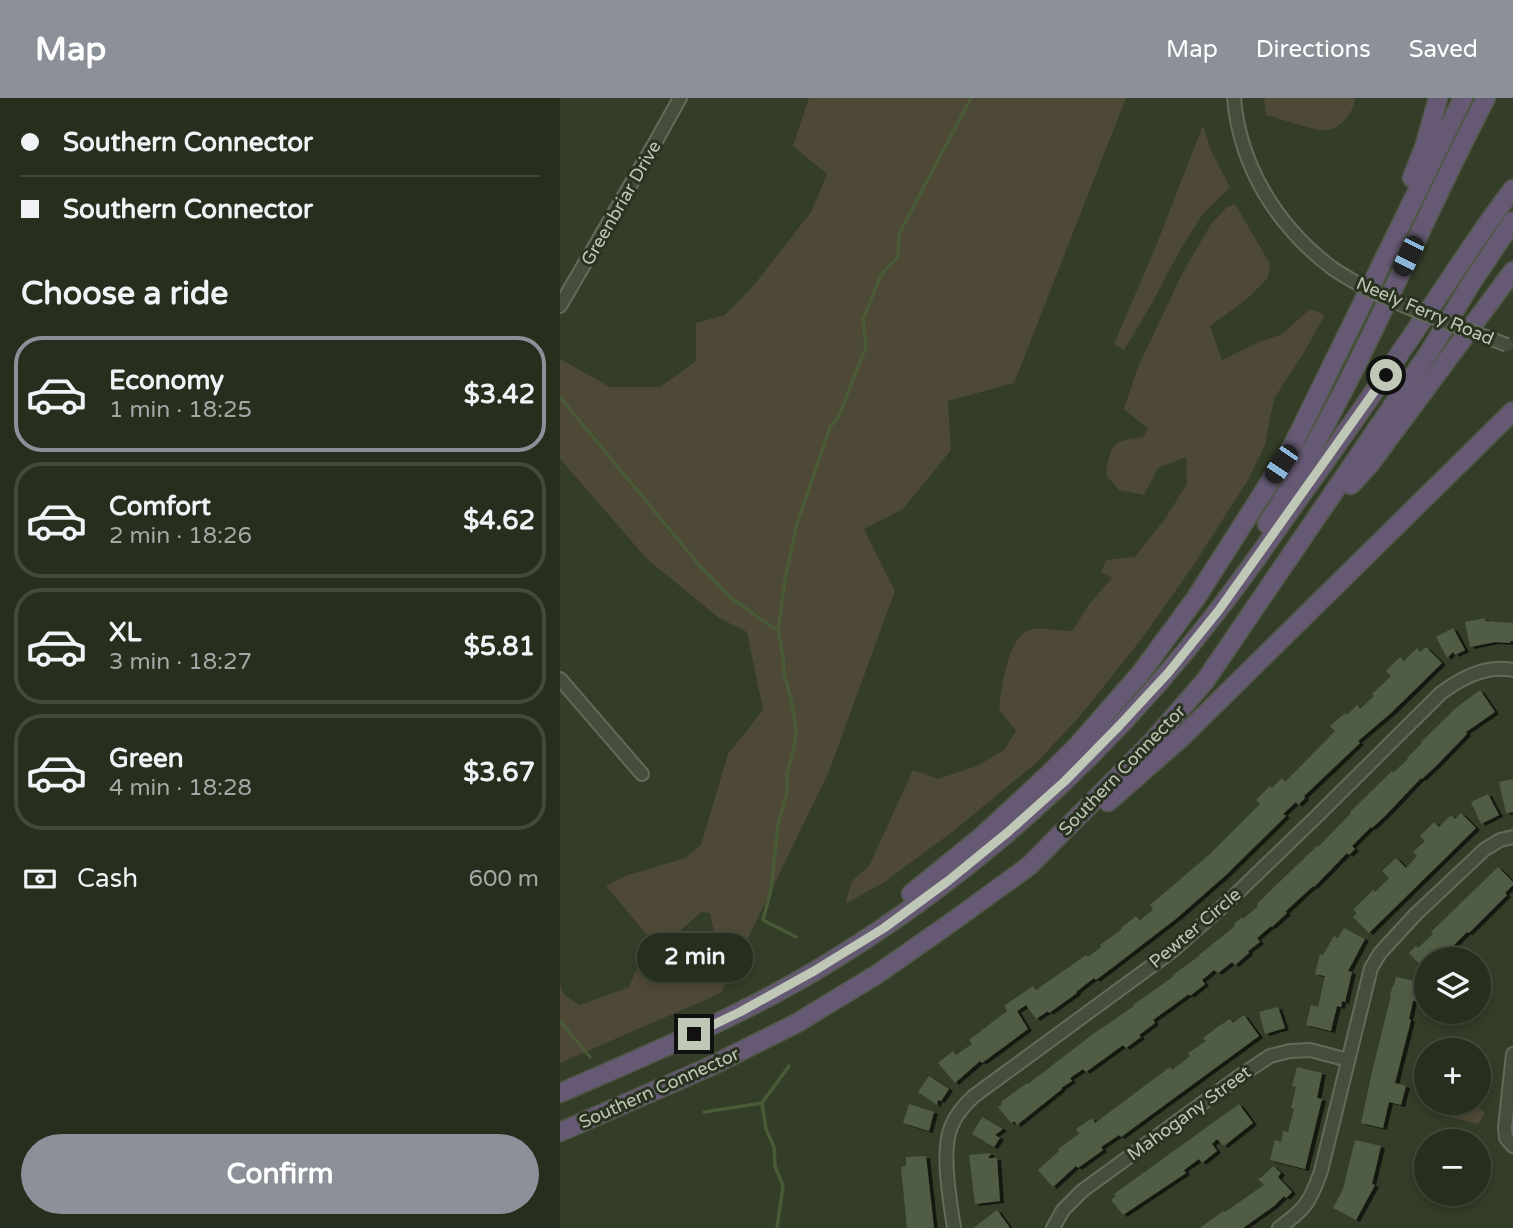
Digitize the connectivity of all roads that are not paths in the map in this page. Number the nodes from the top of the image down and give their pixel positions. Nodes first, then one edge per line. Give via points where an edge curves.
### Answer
1 (680, 98) edge
2 (1234, 98) edge
3 (1438, 98) edge
4 (1463, 98) edge
5 (1486, 98) edge
6 (1513, 190) edge
7 (1513, 221) edge
8 (1513, 271) edge
9 (560, 306) edge
10 (1510, 346) edge
11 (1513, 411) edge
12 (1270, 480) junction
13 (1304, 537) junction
14 (1180, 657) junction
15 (1513, 670) edge
16 (560, 679) edge
17 (642, 774) dead end
18 (1513, 836) edge
19 (1028, 866) junction
20 (671, 1045) junction
21 (1513, 1054) edge
22 (1348, 1060) junction
23 (560, 1093) edge
24 (560, 1132) edge
25 (1513, 1146) edge
26 (954, 1228) edge
27 (1053, 1228) edge
28 (1279, 1228) edge

1 - 9 street, Greenbriar Drive
2 - 10 street, Neely Ferry Road, bridge via 1239,132 1261,189 1314,255 1349,280 1396,302
3 - 12 highway via 1409,187
4 - 12 highway via 1308,417
5 - 14 highway via 1317,440
6 - 14 highway, Southern Connector via 1262,551
7 - 13 highway, Southern Connector
8 - 13 highway via 1370,464
11 - 19 highway via 1181,738
12 - 20 highway via 1196,598 1140,674 1039,784 980,838 869,924
13 - 19 highway, Southern Connector via 1205,681 1151,743
14 - 20 highway, Southern Connector via 1065,781 948,881 814,971
15 - 26 street, Pewter Circle via 1481,671 1441,693 1182,942 960,1108 950,1129 946,1155
16 - 17 street
18 - 22 street via 1484,850 1380,953 1371,968
19 - 24 highway, Southern Connector via 879,973 797,1023 709,1068
20 - 23 highway, Southern Connector
21 - 25 street via 1505,1127
22 - 27 street, Mahogany Street via 1310,1050 1270,1056 1082,1191
22 - 28 street via 1313,1194 1300,1213

